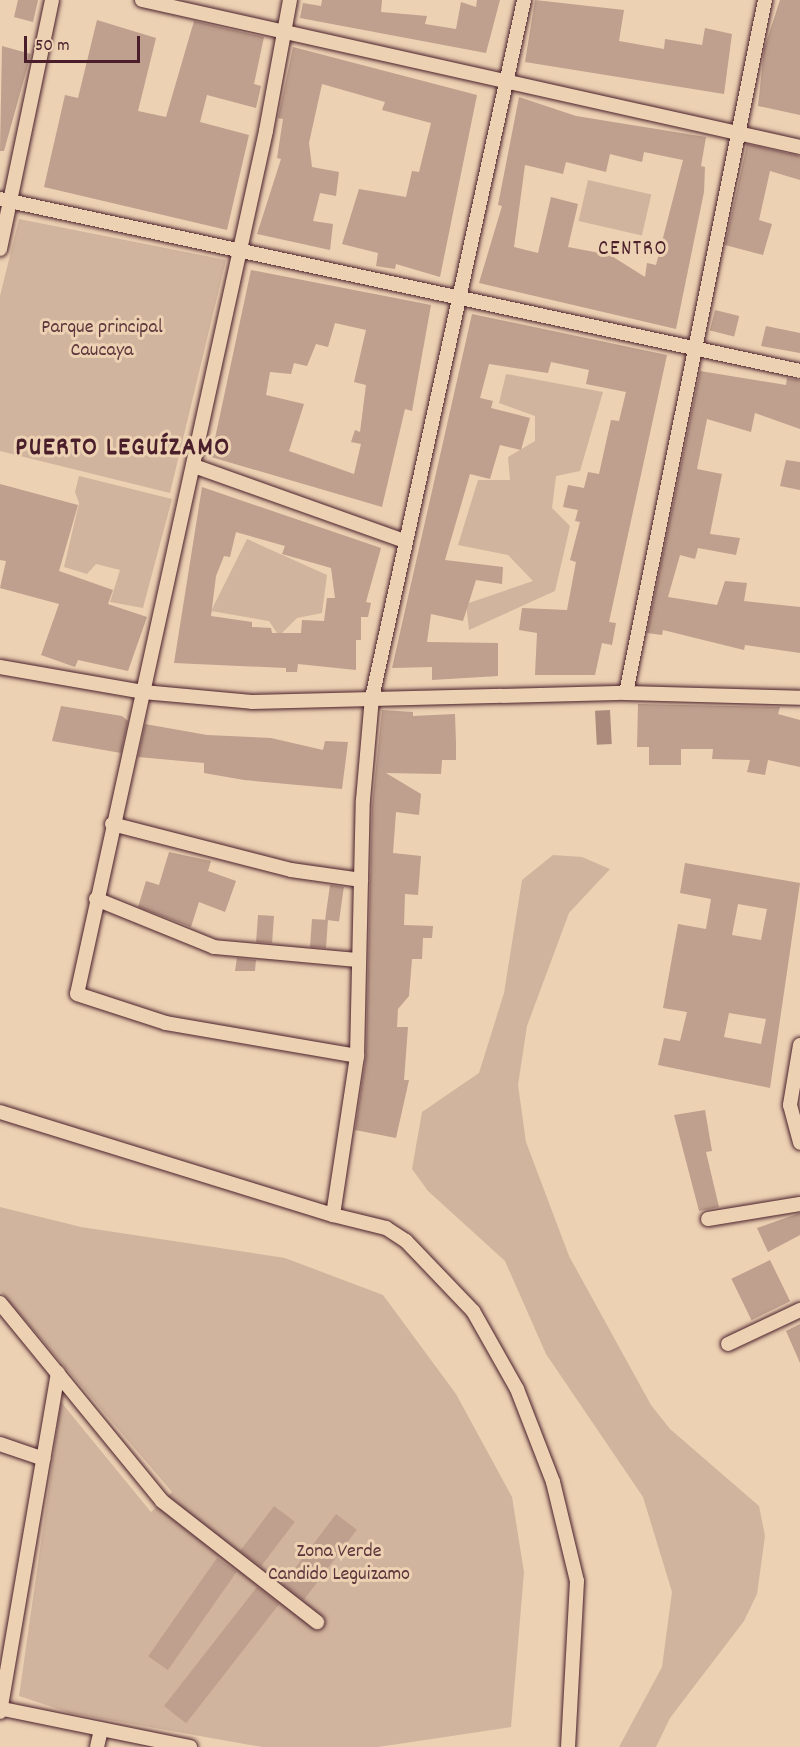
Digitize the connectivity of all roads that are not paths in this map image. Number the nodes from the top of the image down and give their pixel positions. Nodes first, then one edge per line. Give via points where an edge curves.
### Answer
1 (52, 0) edge
2 (142, 0) edge
3 (290, 0) edge
4 (524, 0) edge
5 (765, 0) edge
6 (283, 35) junction
7 (508, 86) junction
8 (741, 135) junction
9 (800, 147) edge
10 (5, 200) edge
11 (0, 249) edge
12 (240, 251) junction
13 (458, 297) junction
14 (692, 350) junction
15 (800, 371) edge
16 (194, 466) junction
17 (402, 540) junction
18 (0, 667) edge
19 (143, 692) junction
20 (626, 693) junction
21 (372, 698) junction
22 (800, 698) edge
23 (112, 824) junction
24 (361, 880) junction
25 (96, 899) junction
26 (358, 960) junction
27 (800, 1045) edge
28 (357, 1056) junction
29 (0, 1112) edge
30 (800, 1143) edge
31 (800, 1204) edge
32 (333, 1215) junction
33 (708, 1219) dead end
34 (0, 1303) edge
35 (800, 1310) edge
36 (728, 1344) dead end
37 (58, 1373) junction
38 (0, 1444) edge
39 (44, 1460) junction
40 (317, 1622) dead end
41 (2, 1711) edge
42 (100, 1729) junction
43 (97, 1747) edge
44 (190, 1747) edge
45 (568, 1747) edge

1 - 10 street
2 - 6 street
3 - 6 street
4 - 7 street
5 - 8 street
6 - 7 street
6 - 12 street
7 - 8 street
7 - 13 street
8 - 9 street
8 - 14 street
10 - 11 street
10 - 12 street
12 - 13 street
12 - 16 street
13 - 14 street
13 - 17 street
14 - 15 street
14 - 20 street
16 - 17 street
16 - 19 street
17 - 21 street
18 - 19 street
19 - 21 street via 252,702
19 - 23 street
20 - 21 street
20 - 22 street
21 - 24 street
23 - 24 street via 291,870
23 - 25 street
24 - 26 street
25 - 26 street via 214,947
25 - 28 street via 77,994 166,1023
26 - 28 street
27 - 30 street via 790,1105
28 - 32 street
29 - 32 street
31 - 33 street
32 - 45 street via 386,1228 406,1241 473,1311 516,1389 553,1482 577,1581
34 - 37 street
35 - 36 street
37 - 39 street
37 - 40 street via 162,1501
38 - 39 street
39 - 41 street
41 - 42 street
42 - 43 street
42 - 44 street

